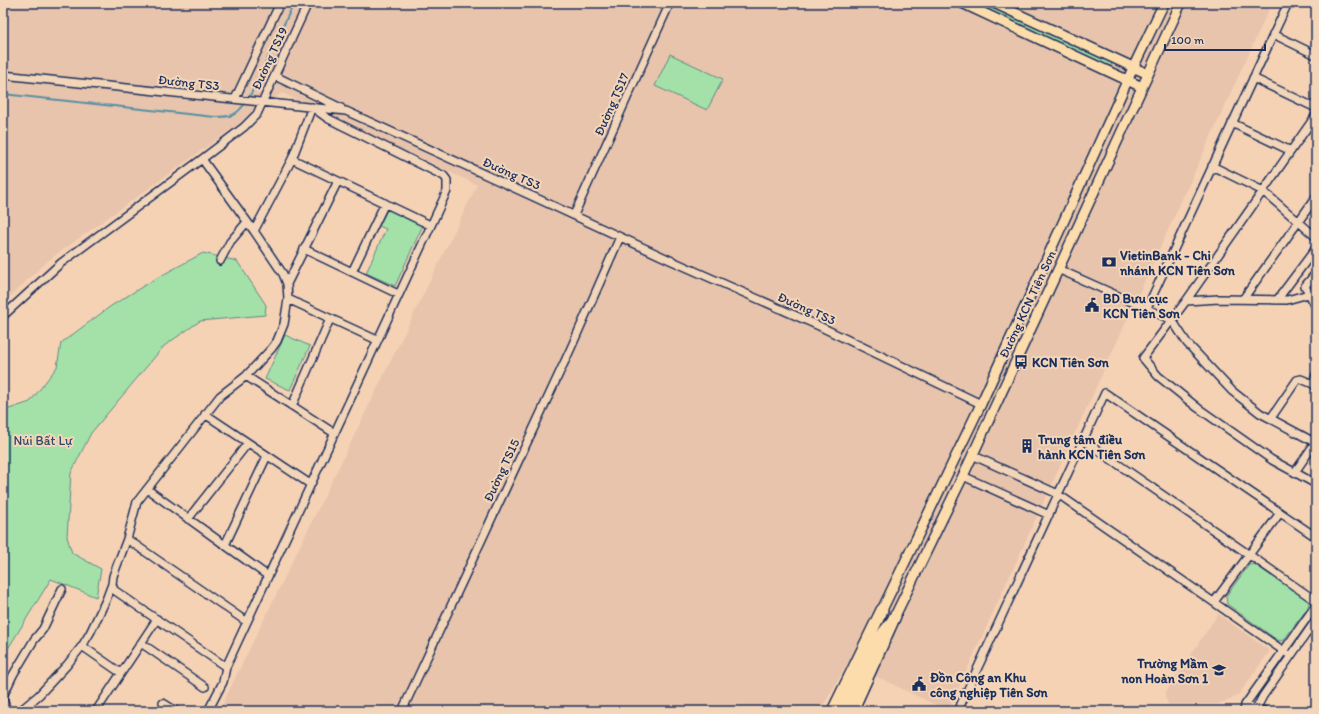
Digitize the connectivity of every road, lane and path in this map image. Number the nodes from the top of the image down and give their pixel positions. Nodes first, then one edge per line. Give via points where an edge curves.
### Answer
1 (280, 3) edge
2 (308, 3) edge
3 (670, 3) edge
4 (962, 3) edge
5 (994, 3) edge
6 (1164, 3) edge
7 (1181, 3) edge
8 (1288, 3) edge
9 (1273, 34) junction
10 (1316, 55) edge
11 (1134, 68) junction
12 (1148, 74) junction
13 (3, 75) edge
14 (275, 76) junction
15 (1253, 78) junction
16 (1128, 80) junction
17 (1142, 87) junction
18 (235, 99) junction
19 (258, 101) junction
20 (312, 107) junction
21 (1316, 108) edge
22 (346, 111) junction
23 (1316, 114) edge
24 (1232, 123) junction
25 (1291, 151) junction
26 (202, 159) junction
27 (292, 159) junction
28 (1212, 166) junction
29 (338, 181) junction
30 (1263, 191) junction
31 (1316, 197) edge
32 (385, 203) junction
33 (574, 215) junction
34 (1298, 221) junction
35 (248, 222) junction
36 (430, 225) junction
37 (254, 231) junction
38 (620, 237) junction
39 (1316, 237) edge
40 (1316, 248) edge
41 (304, 249) junction
42 (220, 261) dead end
43 (1058, 268) junction
44 (352, 272) junction
45 (1316, 273) edge
46 (287, 284) junction
47 (398, 294) junction
48 (1313, 294) edge
49 (288, 299) junction
50 (1243, 299) junction
51 (1276, 300) junction
52 (1186, 301) junction
53 (1316, 307) edge
54 (1146, 310) junction
55 (3, 316) edge
56 (330, 319) junction
57 (1172, 320) junction
58 (377, 340) junction
59 (1316, 375) edge
60 (246, 376) junction
61 (1314, 386) edge
62 (981, 404) junction
63 (292, 406) junction
64 (993, 409) junction
65 (205, 414) junction
66 (1271, 418) junction
67 (334, 433) junction
68 (1083, 440) junction
69 (1316, 443) edge
70 (248, 444) junction
71 (972, 455) junction
72 (267, 456) junction
73 (1295, 472) junction
74 (962, 476) junction
75 (310, 484) junction
76 (1316, 484) edge
77 (147, 489) junction
78 (1058, 494) junction
79 (1280, 513) junction
80 (1048, 515) junction
81 (188, 519) junction
82 (1316, 538) edge
83 (127, 539) junction
84 (225, 545) junction
85 (1249, 555) junction
86 (268, 576) junction
87 (112, 584) junction
88 (62, 589) dead end
89 (1316, 601) edge
90 (1214, 602) junction
91 (1316, 605) edge
92 (882, 610) junction
93 (895, 616) junction
94 (157, 619) junction
95 (1316, 620) edge
96 (246, 622) junction
97 (876, 641) junction
98 (141, 643) junction
99 (82, 646) junction
100 (1284, 650) junction
101 (1291, 656) junction
102 (226, 666) junction
103 (121, 673) junction
104 (205, 687) dead end
105 (3, 698) edge
106 (163, 703) dead end
107 (1244, 708) edge
108 (1256, 710) edge
109 (6, 711) edge
110 (20, 711) edge
111 (96, 711) edge
112 (176, 711) edge
113 (208, 711) edge
114 (402, 711) edge
115 (833, 711) edge
116 (842, 711) edge
117 (852, 711) edge
118 (959, 711) edge
119 (1266, 711) edge

1 - 18 street
2 - 14 street, Đường TS19
3 - 33 street, Đường TS17
4 - 16 main road
5 - 11 main road
6 - 11 main road, Đường KCN Tiên Sơn
7 - 12 main road, Đường KCN Tiên Sơn
8 - 9 street
9 - 10 street
9 - 15 street
11 - 12 main road
11 - 16 main road, Đường KCN Tiên Sơn
12 - 17 main road, Đường KCN Tiên Sơn
13 - 18 street, Đường TS3
14 - 19 street, Đường TS19
14 - 22 street
15 - 21 street
15 - 24 street
16 - 17 main road
16 - 62 main road, Đường KCN Tiên Sơn
17 - 43 main road, Đường KCN Tiên Sơn
18 - 19 street, Đường TS3
19 - 20 street, Đường TS3
19 - 26 street, Đường TS19 via 257,114
20 - 22 street, Đường TS3
20 - 27 street
20 - 36 street via 327,118 444,176 447,180 447,191
22 - 33 street, Đường TS3
23 - 25 street
24 - 25 street
24 - 28 street
25 - 30 street
26 - 35 street
26 - 55 street, Đường TS19 via 61,263
27 - 29 street
27 - 37 street
28 - 30 street
28 - 54 street
29 - 32 street
29 - 41 street
30 - 34 street
30 - 52 street
31 - 34 street
32 - 36 street
32 - 44 street
33 - 38 street, Đường TS3
34 - 39 street
34 - 50 street
35 - 37 street
35 - 42 street via 230,242
36 - 47 street
37 - 46 street
38 - 62 street, Đường TS3 via 819,326
38 - 114 street, Đường TS15
40 - 51 street
41 - 44 street
41 - 46 street
43 - 54 street
43 - 64 main road, Đường KCN Tiên Sơn
44 - 47 street
45 - 48 street via 1305,286
46 - 49 street
47 - 58 street
48 - 51 street
48 - 53 street
49 - 56 street
49 - 60 street via 284,324 278,340
50 - 51 street
50 - 52 street
52 - 57 street
54 - 57 street
56 - 58 street
56 - 63 street
57 - 66 street via 1187,343 1232,391 1260,413
57 - 73 street via 1143,358 1158,376 1198,408 1272,460
58 - 67 street
59 - 61 street
60 - 63 street
60 - 65 street via 220,396
61 - 66 street via 1301,379 1297,380
62 - 64 main road
62 - 92 main road, Đường KCN Tiên Sơn
63 - 67 street
64 - 71 main road, Đường KCN Tiên Sơn
65 - 70 street
65 - 77 street
66 - 69 street
67 - 75 street
68 - 78 street
68 - 79 street via 1105,393
68 - 85 street
69 - 73 street
70 - 72 street
70 - 81 street
71 - 74 main road, Đường KCN Tiên Sơn
71 - 78 street
72 - 75 street
72 - 84 street
73 - 76 street
74 - 80 street
74 - 93 main road, Đường KCN Tiên Sơn
75 - 86 street
77 - 81 street
77 - 83 street via 137,502
78 - 80 street
78 - 90 street
79 - 82 street
79 - 85 street
80 - 118 street
81 - 84 street
83 - 87 street
83 - 96 street
84 - 86 street
85 - 89 street
85 - 90 street
86 - 96 street
87 - 94 street via 114,590
87 - 99 street
88 - 105 street via 43,629 13,675
90 - 100 street
91 - 100 street
92 - 97 main road, Đường KCN Tiên Sơn
92 - 115 highway
93 - 97 main road, Đường KCN Tiên Sơn
93 - 117 highway
94 - 98 street
94 - 102 street
95 - 101 street
96 - 102 street
97 - 116 main road
98 - 103 street
98 - 104 street
99 - 103 street
99 - 110 street via 67,665
100 - 101 street
100 - 107 street
101 - 108 street
102 - 113 street via 223,682
103 - 111 street
105 - 109 street
106 - 112 street
107 - 108 street
108 - 119 street

